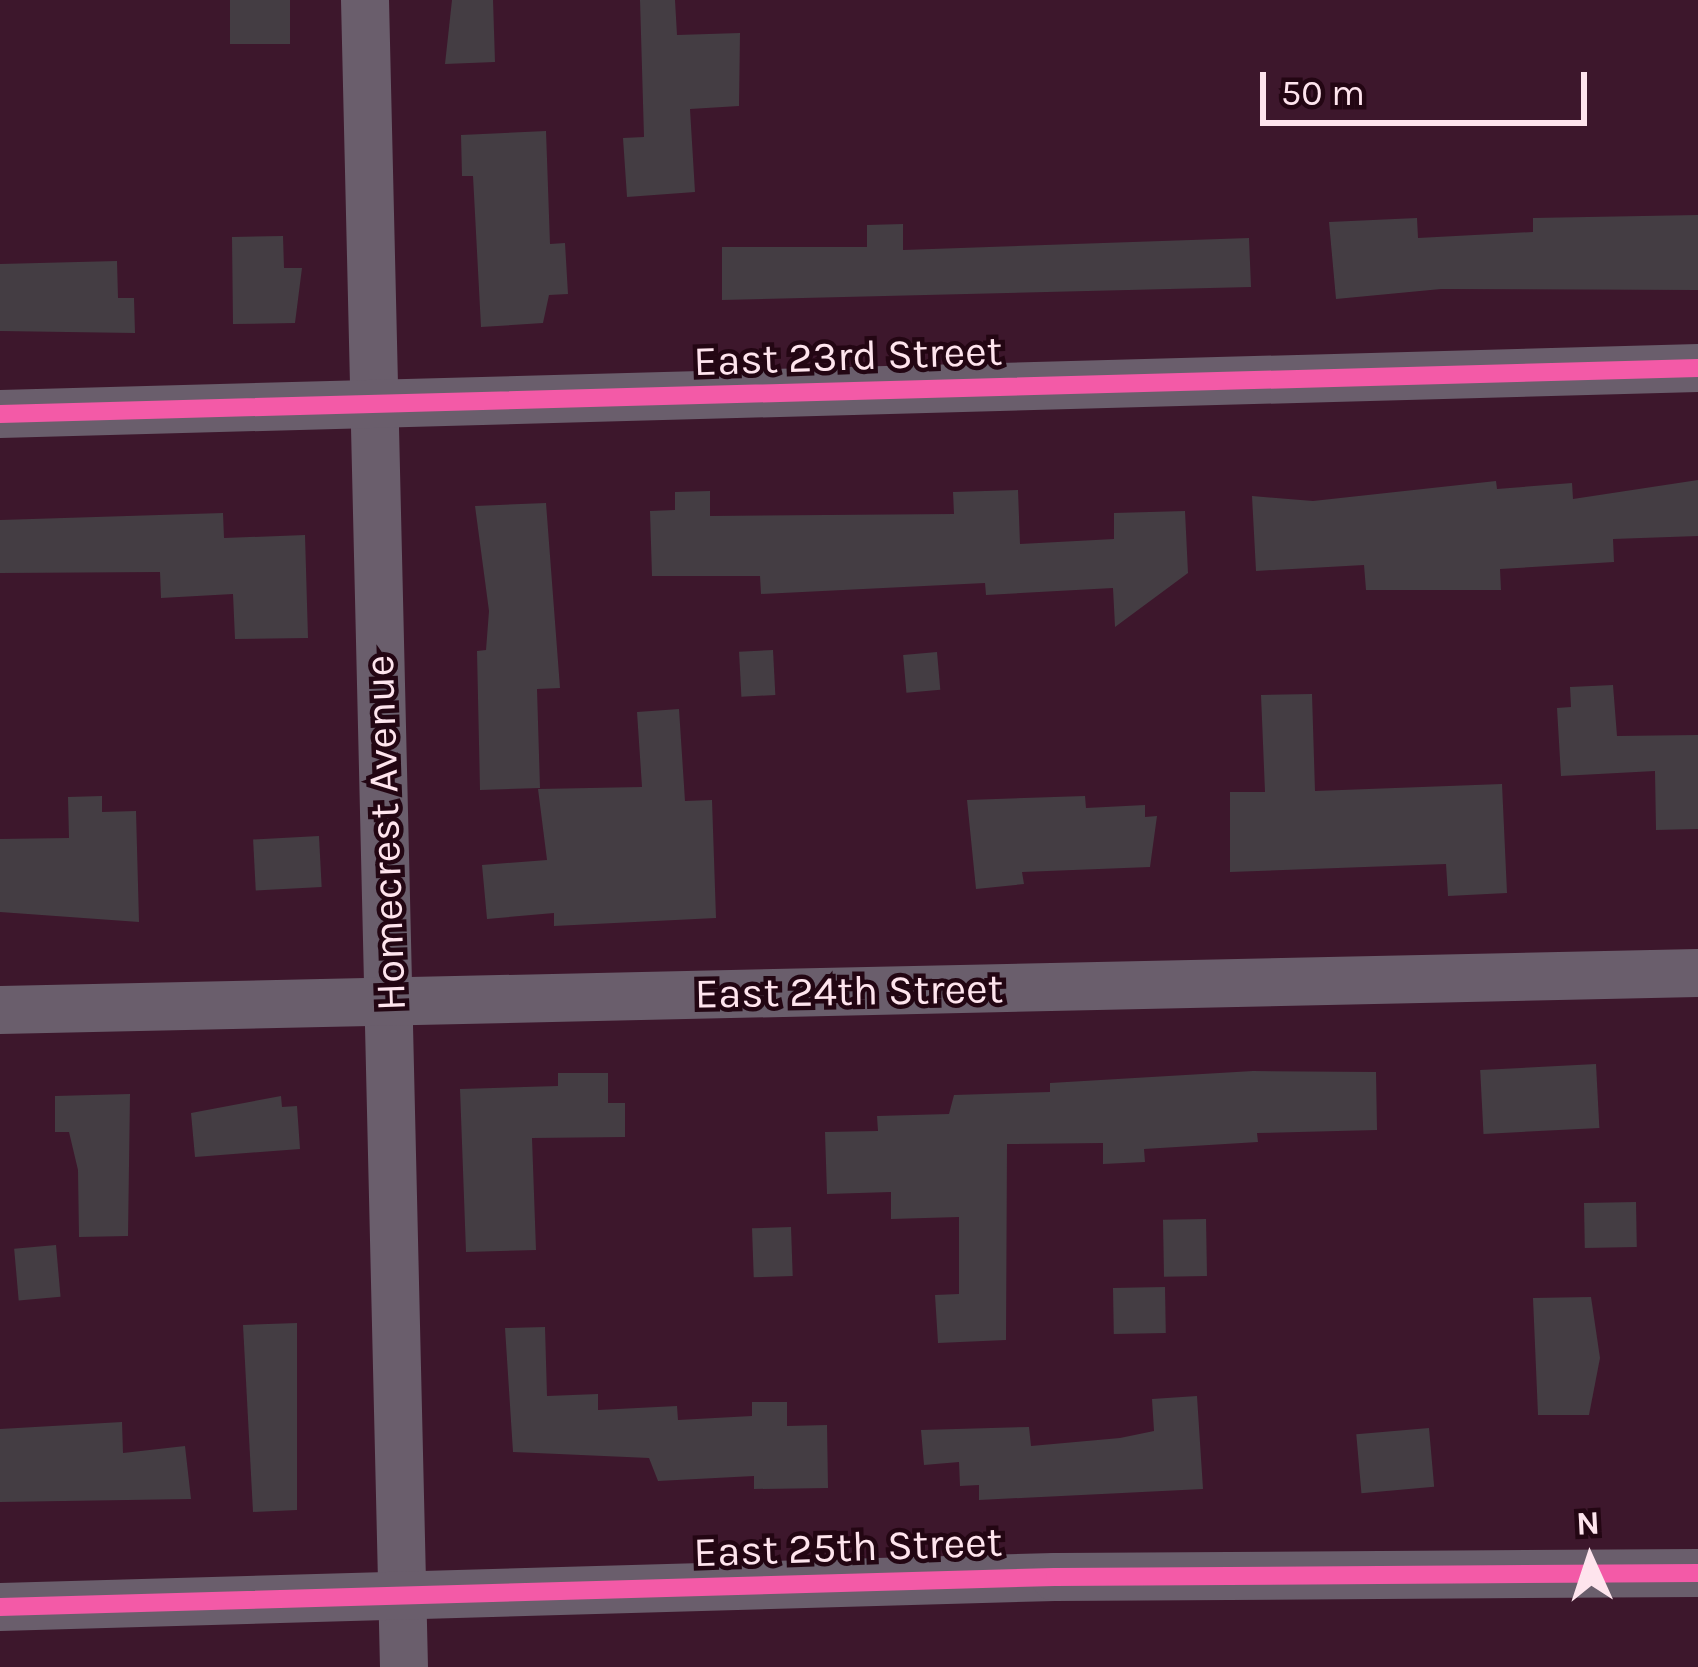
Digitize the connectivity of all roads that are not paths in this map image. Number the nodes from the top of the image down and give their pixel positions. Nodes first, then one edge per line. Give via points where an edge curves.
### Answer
1 (364, 0) edge
2 (1698, 368) edge
3 (371, 406) junction
4 (0, 414) edge
5 (1698, 973) edge
6 (391, 1001) junction
7 (0, 1010) edge
8 (1698, 1573) edge
9 (403, 1597) junction
10 (0, 1607) edge
11 (404, 1667) edge

1 - 3 street, Homecrest Avenue
2 - 3 street, East 23rd Street
3 - 4 street, East 23rd Street
3 - 6 street, Homecrest Avenue
5 - 6 street, East 24th Street
6 - 7 street, East 24th Street
6 - 9 street, Homecrest Avenue
8 - 9 street, East 25th Street via 1055,1577
9 - 10 street, East 25th Street
9 - 11 street, Homecrest Avenue

